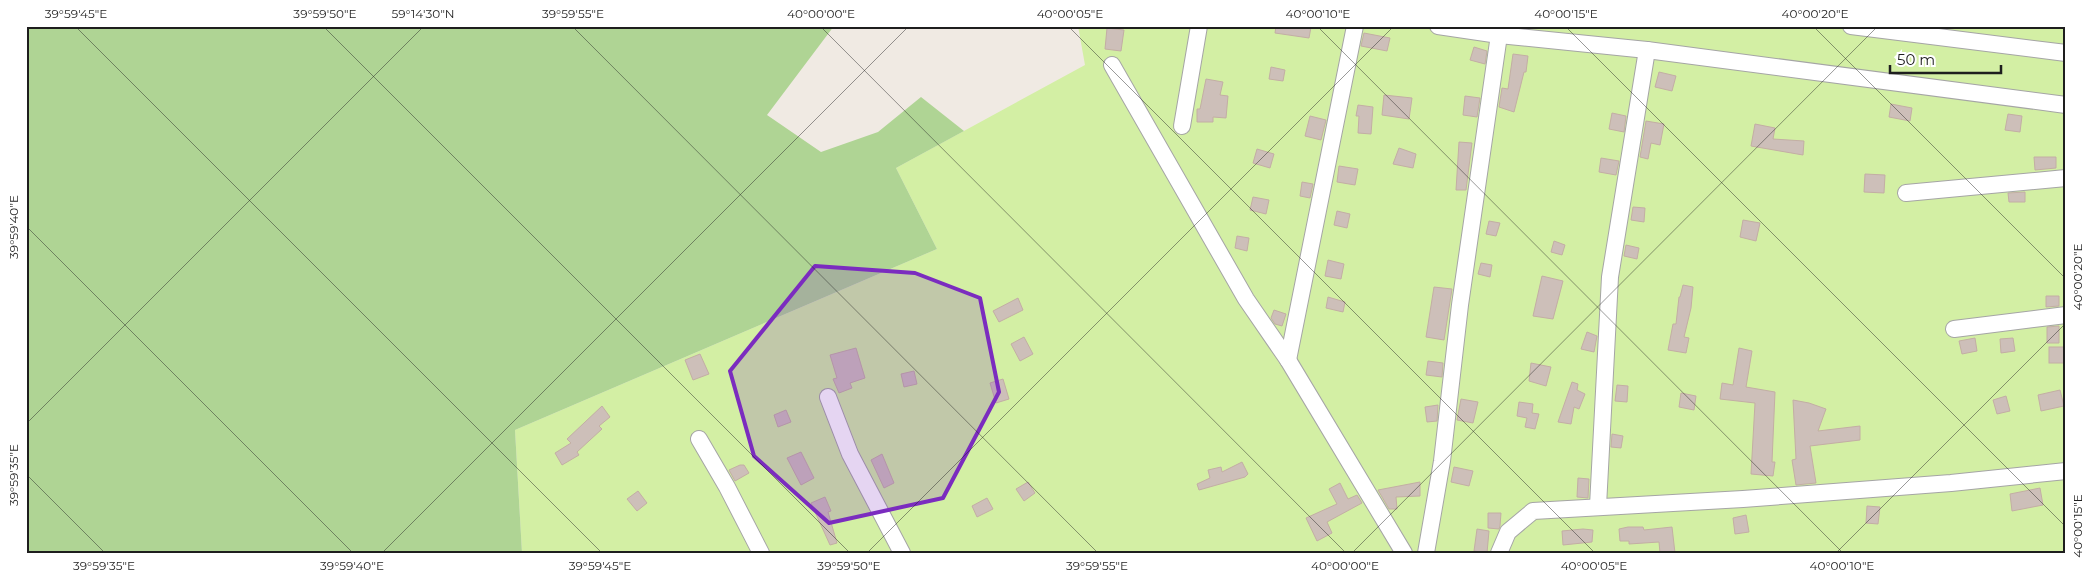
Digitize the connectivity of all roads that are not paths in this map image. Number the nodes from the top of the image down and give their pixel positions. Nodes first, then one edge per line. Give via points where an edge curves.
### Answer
1 (1199, 26) edge
2 (1355, 26) edge
3 (1438, 26) edge
4 (1851, 26) edge
5 (1948, 32) edge
6 (1499, 35) junction
7 (1647, 50) junction
8 (2066, 53) edge
9 (1112, 65) dead end
10 (2066, 105) edge
11 (1182, 126) dead end
12 (2066, 178) edge
13 (1906, 193) dead end
14 (2066, 315) edge
15 (1954, 329) dead end
16 (1288, 360) junction
17 (828, 397) dead end
18 (699, 439) dead end
19 (2066, 471) edge
20 (1598, 506) junction
21 (761, 553) edge
22 (902, 553) edge
23 (1404, 553) edge
24 (1426, 553) edge
25 (1499, 553) edge

1 - 11 street
2 - 16 street
3 - 6 street
4 - 5 street
5 - 8 street
6 - 7 street
6 - 24 street via 1460,305 1442,461
7 - 10 street
7 - 20 street via 1610,277
9 - 16 street via 1246,299
12 - 13 street
14 - 15 street
16 - 23 street
17 - 22 street via 850,454
18 - 21 street
19 - 20 street via 1743,499
20 - 25 street via 1533,510 1508,532

